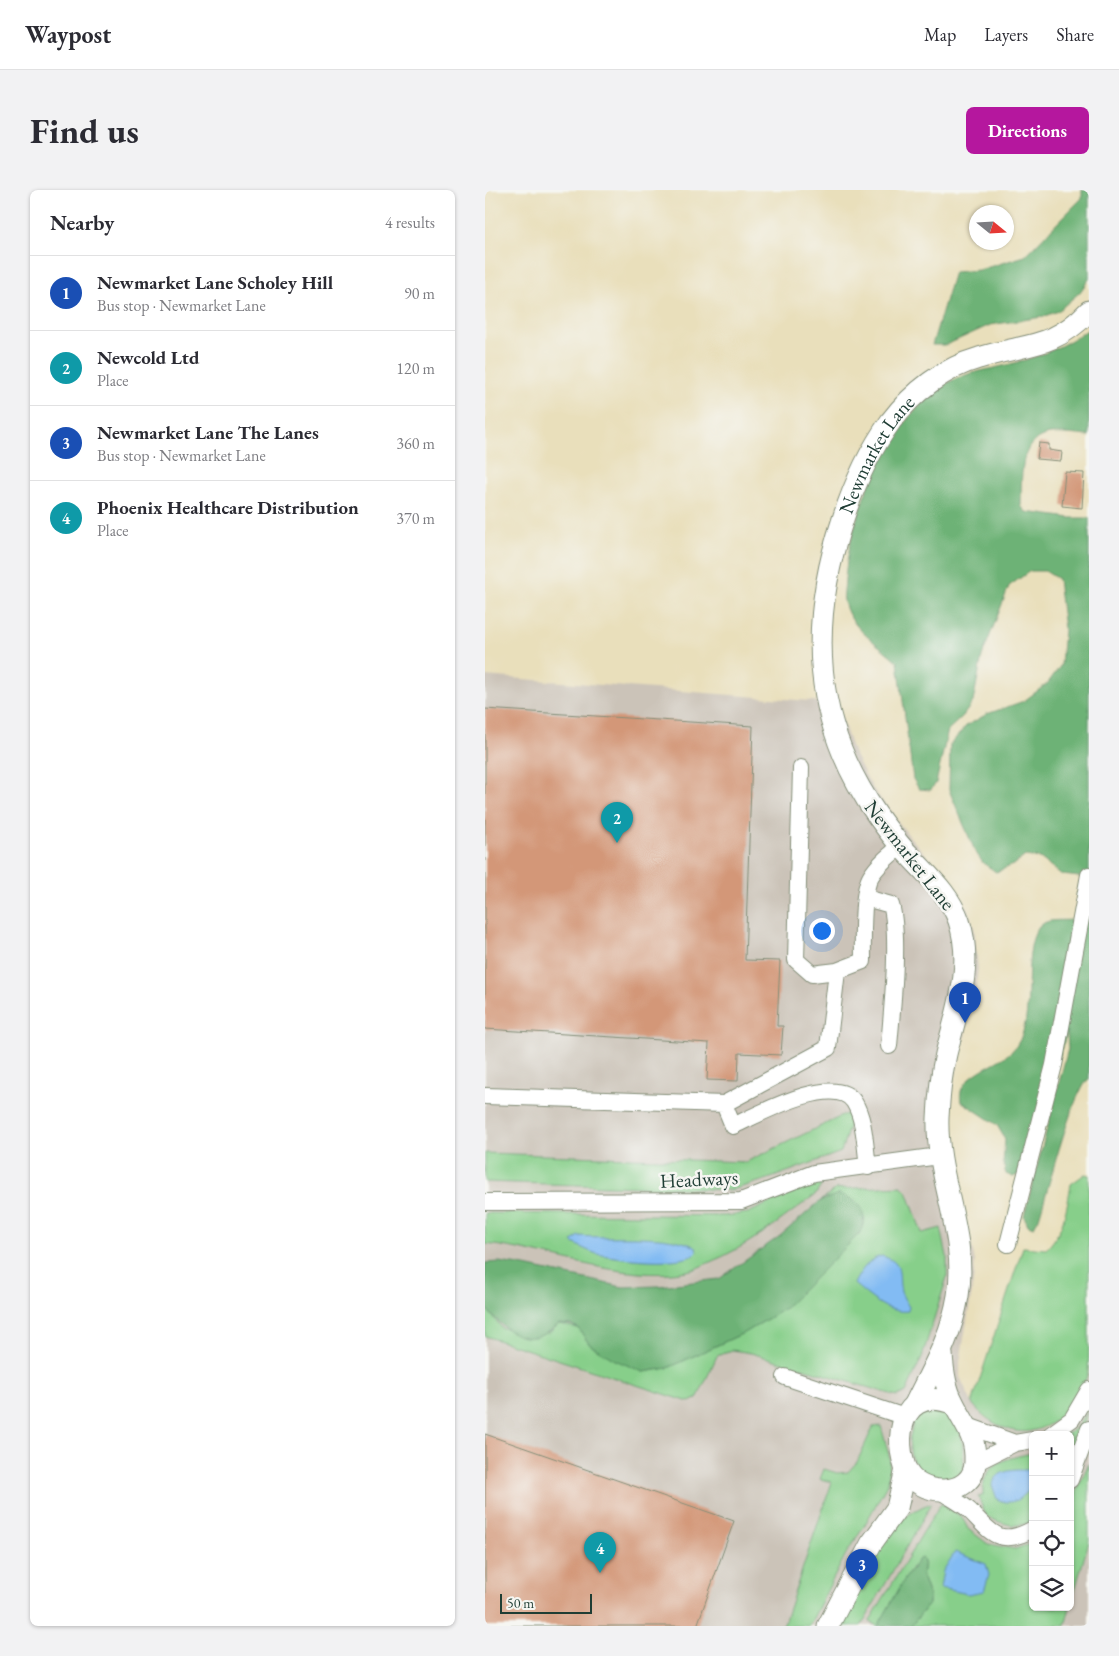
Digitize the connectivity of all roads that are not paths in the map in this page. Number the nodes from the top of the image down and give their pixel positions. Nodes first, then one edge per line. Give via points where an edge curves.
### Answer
1 (1089, 311) edge
2 (801, 768) dead end
3 (901, 846) junction
4 (1089, 875) edge
5 (867, 895) junction
6 (837, 971) junction
7 (889, 1046) dead end
8 (485, 1096) edge
9 (724, 1104) junction
10 (939, 1156) junction
11 (868, 1166) junction
12 (485, 1202) edge
13 (1008, 1244) dead end
14 (942, 1354) junction
15 (785, 1377) dead end
16 (1089, 1390) edge
17 (954, 1404) junction
18 (910, 1410) junction
19 (968, 1426) junction
20 (1089, 1429) edge
21 (1056, 1431) edge
22 (1029, 1441) edge
23 (1015, 1443) junction
24 (906, 1469) junction
25 (973, 1469) junction
26 (1071, 1476) edge
27 (939, 1491) junction
28 (897, 1508) junction
29 (970, 1512) junction
30 (1029, 1531) edge
31 (828, 1626) edge

1 - 3 main road, Newmarket Lane via 1075,325 1051,340 964,363 916,393 883,433 847,508 837,537 823,602 820,628 823,686 834,730 853,775 868,802
2 - 6 street via 796,960 811,974
3 - 5 street via 869,878
3 - 10 main road, Newmarket Lane via 947,897 964,945 963,984 939,1093
4 - 13 street via 1054,1065
5 - 6 street via 863,961
5 - 7 street via 891,904 895,932
6 - 9 street via 828,1048
8 - 9 street
9 - 11 street via 733,1126 821,1090 841,1093 854,1101 861,1119
10 - 11 street, Headways
10 - 14 main road, Newmarket Lane via 960,1258 958,1294
11 - 12 street, Headways via 814,1174 741,1201
14 - 17 main road, Newmarket Lane via 946,1384
14 - 18 main road, Newmarket Lane
15 - 18 street
16 - 21 street via 1072,1418
17 - 18 main road via 937,1400
17 - 19 main road, Newmarket Lane
18 - 24 main road, Newmarket Lane via 900,1439
19 - 23 street
19 - 25 main road, Newmarket Lane via 975,1446
20 - 26 street
22 - 23 street
23 - 25 street
24 - 27 main road via 917,1482
24 - 28 main road, Newmarket Lane
25 - 27 main road via 960,1486
25 - 29 street
27 - 28 main road
27 - 29 street
28 - 31 main road, Newmarket Lane via 867,1552
29 - 30 street via 984,1528 998,1536 1015,1536

